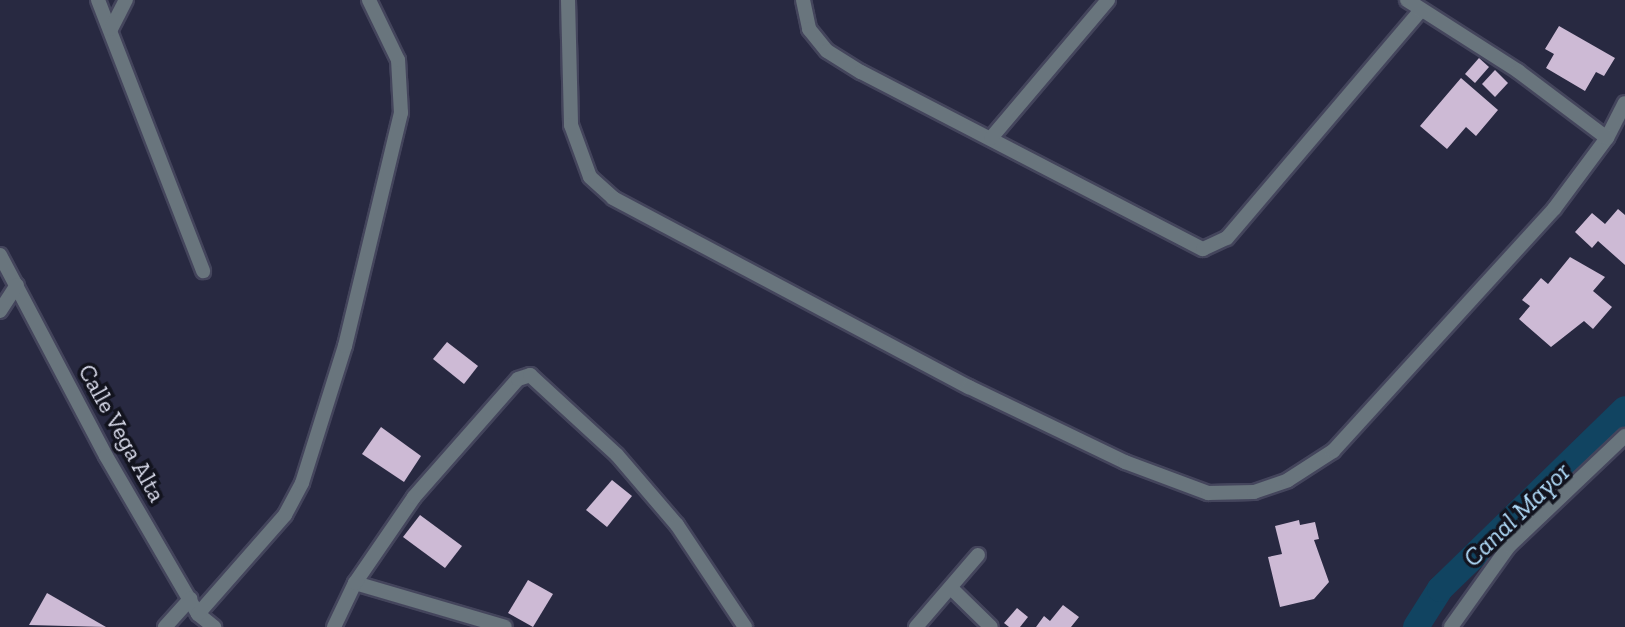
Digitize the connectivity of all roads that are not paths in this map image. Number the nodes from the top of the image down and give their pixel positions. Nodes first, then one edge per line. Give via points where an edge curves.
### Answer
1 (98, 0) edge
2 (126, 0) edge
3 (369, 0) edge
4 (568, 0) edge
5 (803, 0) edge
6 (1108, 0) edge
7 (1407, 0) edge
8 (1421, 10) junction
9 (111, 29) junction
10 (1625, 103) edge
11 (991, 138) junction
12 (1607, 138) junction
13 (0, 255) edge
14 (203, 271) dead end
15 (17, 285) junction
16 (0, 311) edge
17 (1625, 436) edge
18 (978, 555) dead end
19 (355, 583) junction
20 (952, 589) junction
21 (190, 599) junction
22 (198, 614) junction
23 (165, 627) edge
24 (214, 627) edge
25 (334, 627) edge
26 (505, 627) edge
27 (746, 627) edge
28 (916, 627) edge
29 (991, 627) edge
30 (1451, 627) edge

1 - 9 street
2 - 9 street
3 - 22 street via 398,60 401,113 345,346 306,471 285,515
4 - 12 street via 571,125 590,177 613,198 981,393 1125,462 1208,493 1254,492 1287,480 1333,451 1519,250
5 - 11 street via 809,29 827,51
6 - 11 street
7 - 8 street
8 - 11 street via 1216,246 1182,242
8 - 12 street via 1518,71
9 - 14 street
10 - 12 street
13 - 15 street, Calle Vega Alta
15 - 16 street
15 - 21 street, Calle Vega Alta via 106,456
17 - 30 street via 1509,546
18 - 20 street
19 - 25 street
19 - 26 street
19 - 27 street via 431,476 518,379 530,374 617,455 677,525
20 - 28 street
20 - 29 street
21 - 22 street, Calle Vega Alta
21 - 23 street
22 - 24 street, Calle Vega Alta

